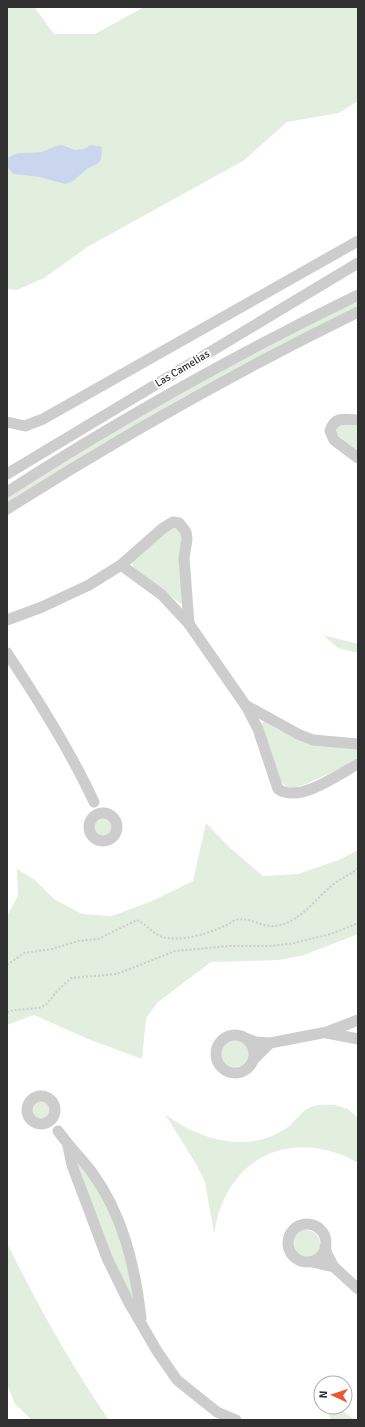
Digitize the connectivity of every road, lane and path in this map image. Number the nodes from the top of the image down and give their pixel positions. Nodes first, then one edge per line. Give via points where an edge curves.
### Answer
1 (358, 241) edge
2 (358, 263) edge
3 (358, 295) edge
4 (358, 312) edge
5 (358, 420) edge
6 (7, 422) edge
7 (358, 458) edge
8 (7, 474) edge
9 (7, 492) edge
10 (7, 509) edge
11 (121, 565) junction
12 (7, 620) edge
13 (189, 624) junction
14 (7, 653) edge
15 (246, 706) junction
16 (358, 744) edge
17 (358, 764) edge
18 (94, 802) junction
19 (106, 813) junction
20 (92, 818) junction
21 (358, 868) edge
22 (358, 923) edge
23 (7, 965) edge
24 (7, 1012) edge
25 (358, 1020) edge
26 (327, 1032) junction
27 (248, 1039) junction
28 (358, 1039) edge
29 (270, 1043) junction
30 (254, 1059) junction
31 (54, 1114) junction
32 (43, 1124) junction
33 (58, 1130) junction
34 (68, 1146) junction
35 (325, 1246) junction
36 (312, 1262) junction
37 (334, 1267) junction
38 (358, 1289) edge
39 (141, 1323) junction
40 (219, 1416) edge
41 (236, 1420) edge

1 - 6 street via 43,419 25,426
2 - 8 street, Las Camelias
3 - 9 street via 156,400
4 - 10 street via 279,350 200,393 109,445
5 - 7 street via 340,419 330,431 334,440
11 - 12 street via 72,594
11 - 13 street via 162,595
11 - 13 street via 163,528 173,522 179,523 186,532 184,563
13 - 15 street
14 - 18 street via 47,715
15 - 16 street via 313,740
15 - 17 street via 258,729 278,789 283,792 304,792
18 - 19 street
18 - 20 street
19 - 20 street
19 - 20 street via 114,818 117,828 114,837 105,842 96,840 89,832
21 - 23 path via 338,881 301,914 282,925 268,926 238,920 204,933 169,938 151,931 137,920 98,939 24,953
22 - 24 path via 331,934 294,943 175,951 117,974 71,978 46,1005
25 - 26 street
26 - 28 street
26 - 29 street
27 - 29 street
27 - 30 street via 254,1048
27 - 30 street via 229,1035 218,1043 216,1056 222,1068 234,1073 246,1070
29 - 30 street
31 - 32 street via 50,1121
31 - 32 street via 55,1105 49,1097 39,1095 31,1100 27,1109 28,1114 33,1122
31 - 33 street
32 - 33 street
33 - 34 street
34 - 39 street via 72,1165 107,1258
34 - 39 street via 91,1172 119,1224 135,1273
35 - 36 street via 321,1256
35 - 36 street via 323,1234 313,1225 300,1225 290,1233 288,1246 294,1257
35 - 37 street
36 - 37 street
37 - 38 street
39 - 40 street via 177,1380
40 - 41 street

